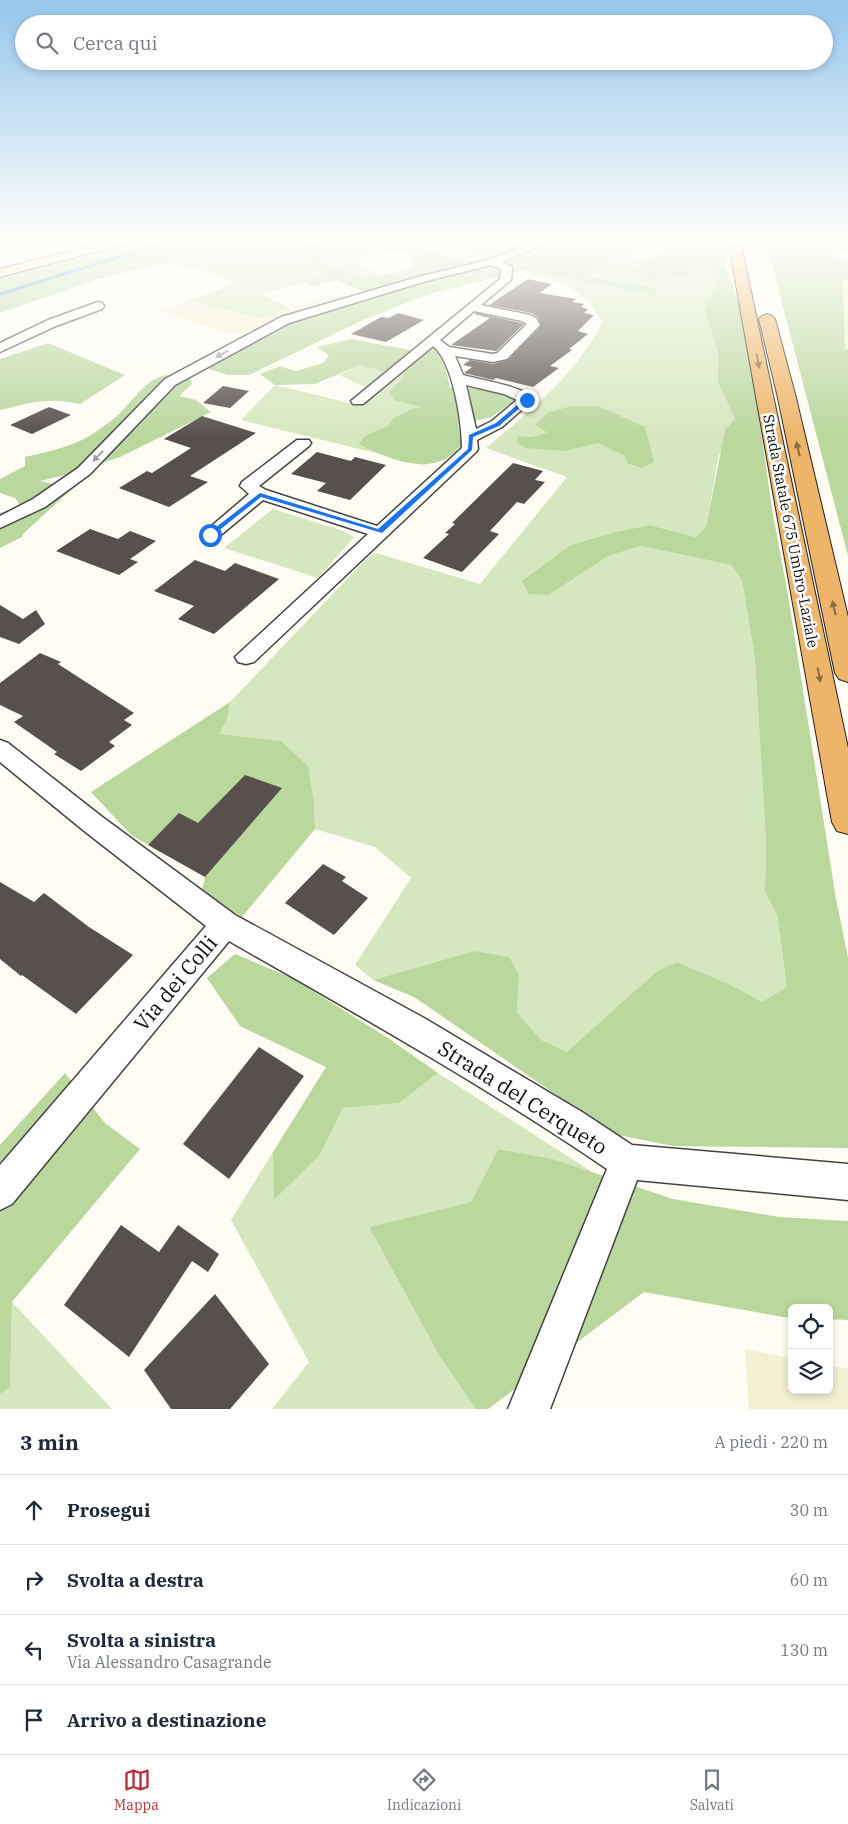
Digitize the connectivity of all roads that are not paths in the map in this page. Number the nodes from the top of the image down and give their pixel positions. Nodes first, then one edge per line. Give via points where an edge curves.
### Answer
1 (98, 306) dead end
2 (333, 306) edge
3 (747, 306) edge
4 (764, 306) edge
5 (471, 307) joint
6 (438, 345) junction
7 (0, 348) edge
8 (456, 378) junction
9 (358, 401) dead end
10 (471, 436) junction
11 (303, 443) dead end
12 (260, 494) junction
13 (0, 523) edge
14 (379, 532) junction
15 (210, 535) dead end
16 (246, 657) dead end
17 (848, 673) edge
18 (0, 749) edge
19 (848, 822) edge
20 (225, 924) junction
21 (627, 1162) junction
22 (848, 1182) edge
23 (0, 1192) edge
24 (529, 1409) edge

1 - 7 street
2 -> 13 street via 285,320 170,382 84,471 39,503
3 -> 19 highway, Strada Statale 675 Umbro-Laziale
17 -> 4 highway, Strada Statale 675 Umbro-Laziale
5 - 6 street
5 - 6 street via 526,318 534,325 502,356 494,358
6 - 8 street
6 - 9 street
8 - 10 street
8 - 10 street via 508,391 527,400 498,424
10 - 14 street via 470,449
11 - 12 street via 248,486
12 - 14 street
12 - 15 street
14 - 16 street
18 - 20 street, Via dei Colli
20 - 21 street, Strada del Cerqueto via 413,1029
20 - 23 street, Via dei Colli
21 - 22 street, Strada del Cerqueto
21 - 24 street

